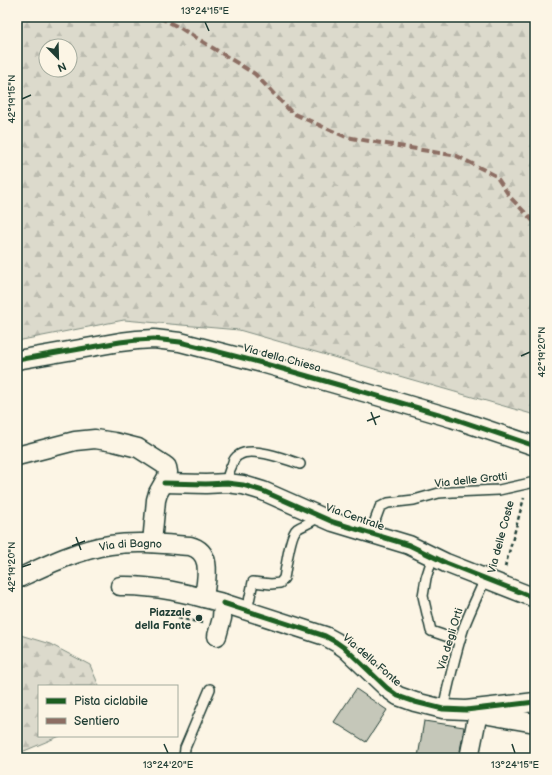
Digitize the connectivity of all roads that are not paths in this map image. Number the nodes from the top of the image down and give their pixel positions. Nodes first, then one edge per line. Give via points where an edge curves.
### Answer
1 (17, 360) edge
2 (535, 446) edge
3 (17, 456) edge
4 (300, 464) dead end
5 (535, 482) edge
6 (164, 483) junction
7 (227, 483) junction
8 (318, 516) junction
9 (370, 534) junction
10 (152, 542) junction
11 (433, 556) junction
12 (17, 579) edge
13 (493, 582) junction
14 (120, 586) dead end
15 (204, 598) junction
16 (535, 598) edge
17 (223, 603) junction
18 (247, 611) junction
19 (218, 631) road end
20 (460, 641) junction
21 (210, 689) dead end
22 (535, 702) edge
23 (443, 709) junction
24 (472, 711) junction
25 (535, 723) edge
26 (184, 758) edge
27 (469, 758) edge

1 - 2 street, Via della Chiesa via 137,340 180,342 374,395
3 - 6 street via 75,441 95,439 114,442 138,448 167,467
4 - 7 lane via 263,453 244,452 234,460
5 - 9 lane, Via delle Grotti via 498,490 439,493 410,501 388,503 380,507
6 - 7 street, Via Centrale
6 - 10 street via 156,500
7 - 8 street, Via Centrale via 263,491
8 - 9 street, Via Centrale
8 - 18 lane via 294,532 284,578 280,583 253,582
9 - 11 street, Via Centrale via 409,545
10 - 12 street, Via di Bagno via 109,545 86,550
10 - 15 street, Via di Bagno via 190,546 200,552 207,566
11 - 13 street, Via Centrale
11 - 20 lane via 423,596 431,631
13 - 16 street, Via Centrale
13 - 20 lane, Via degli Orti via 472,608
14 - 15 street via 158,588
15 - 17 street
17 - 18 street, Via della Fonte
17 - 19 street
18 - 23 street, Via della Fonte via 325,636 346,649 398,696
20 - 23 lane, Via degli Orti
21 - 26 lane via 185,748
22 - 24 street, Via della Fonte
23 - 24 street, Via della Fonte
24 - 25 street
24 - 27 street

